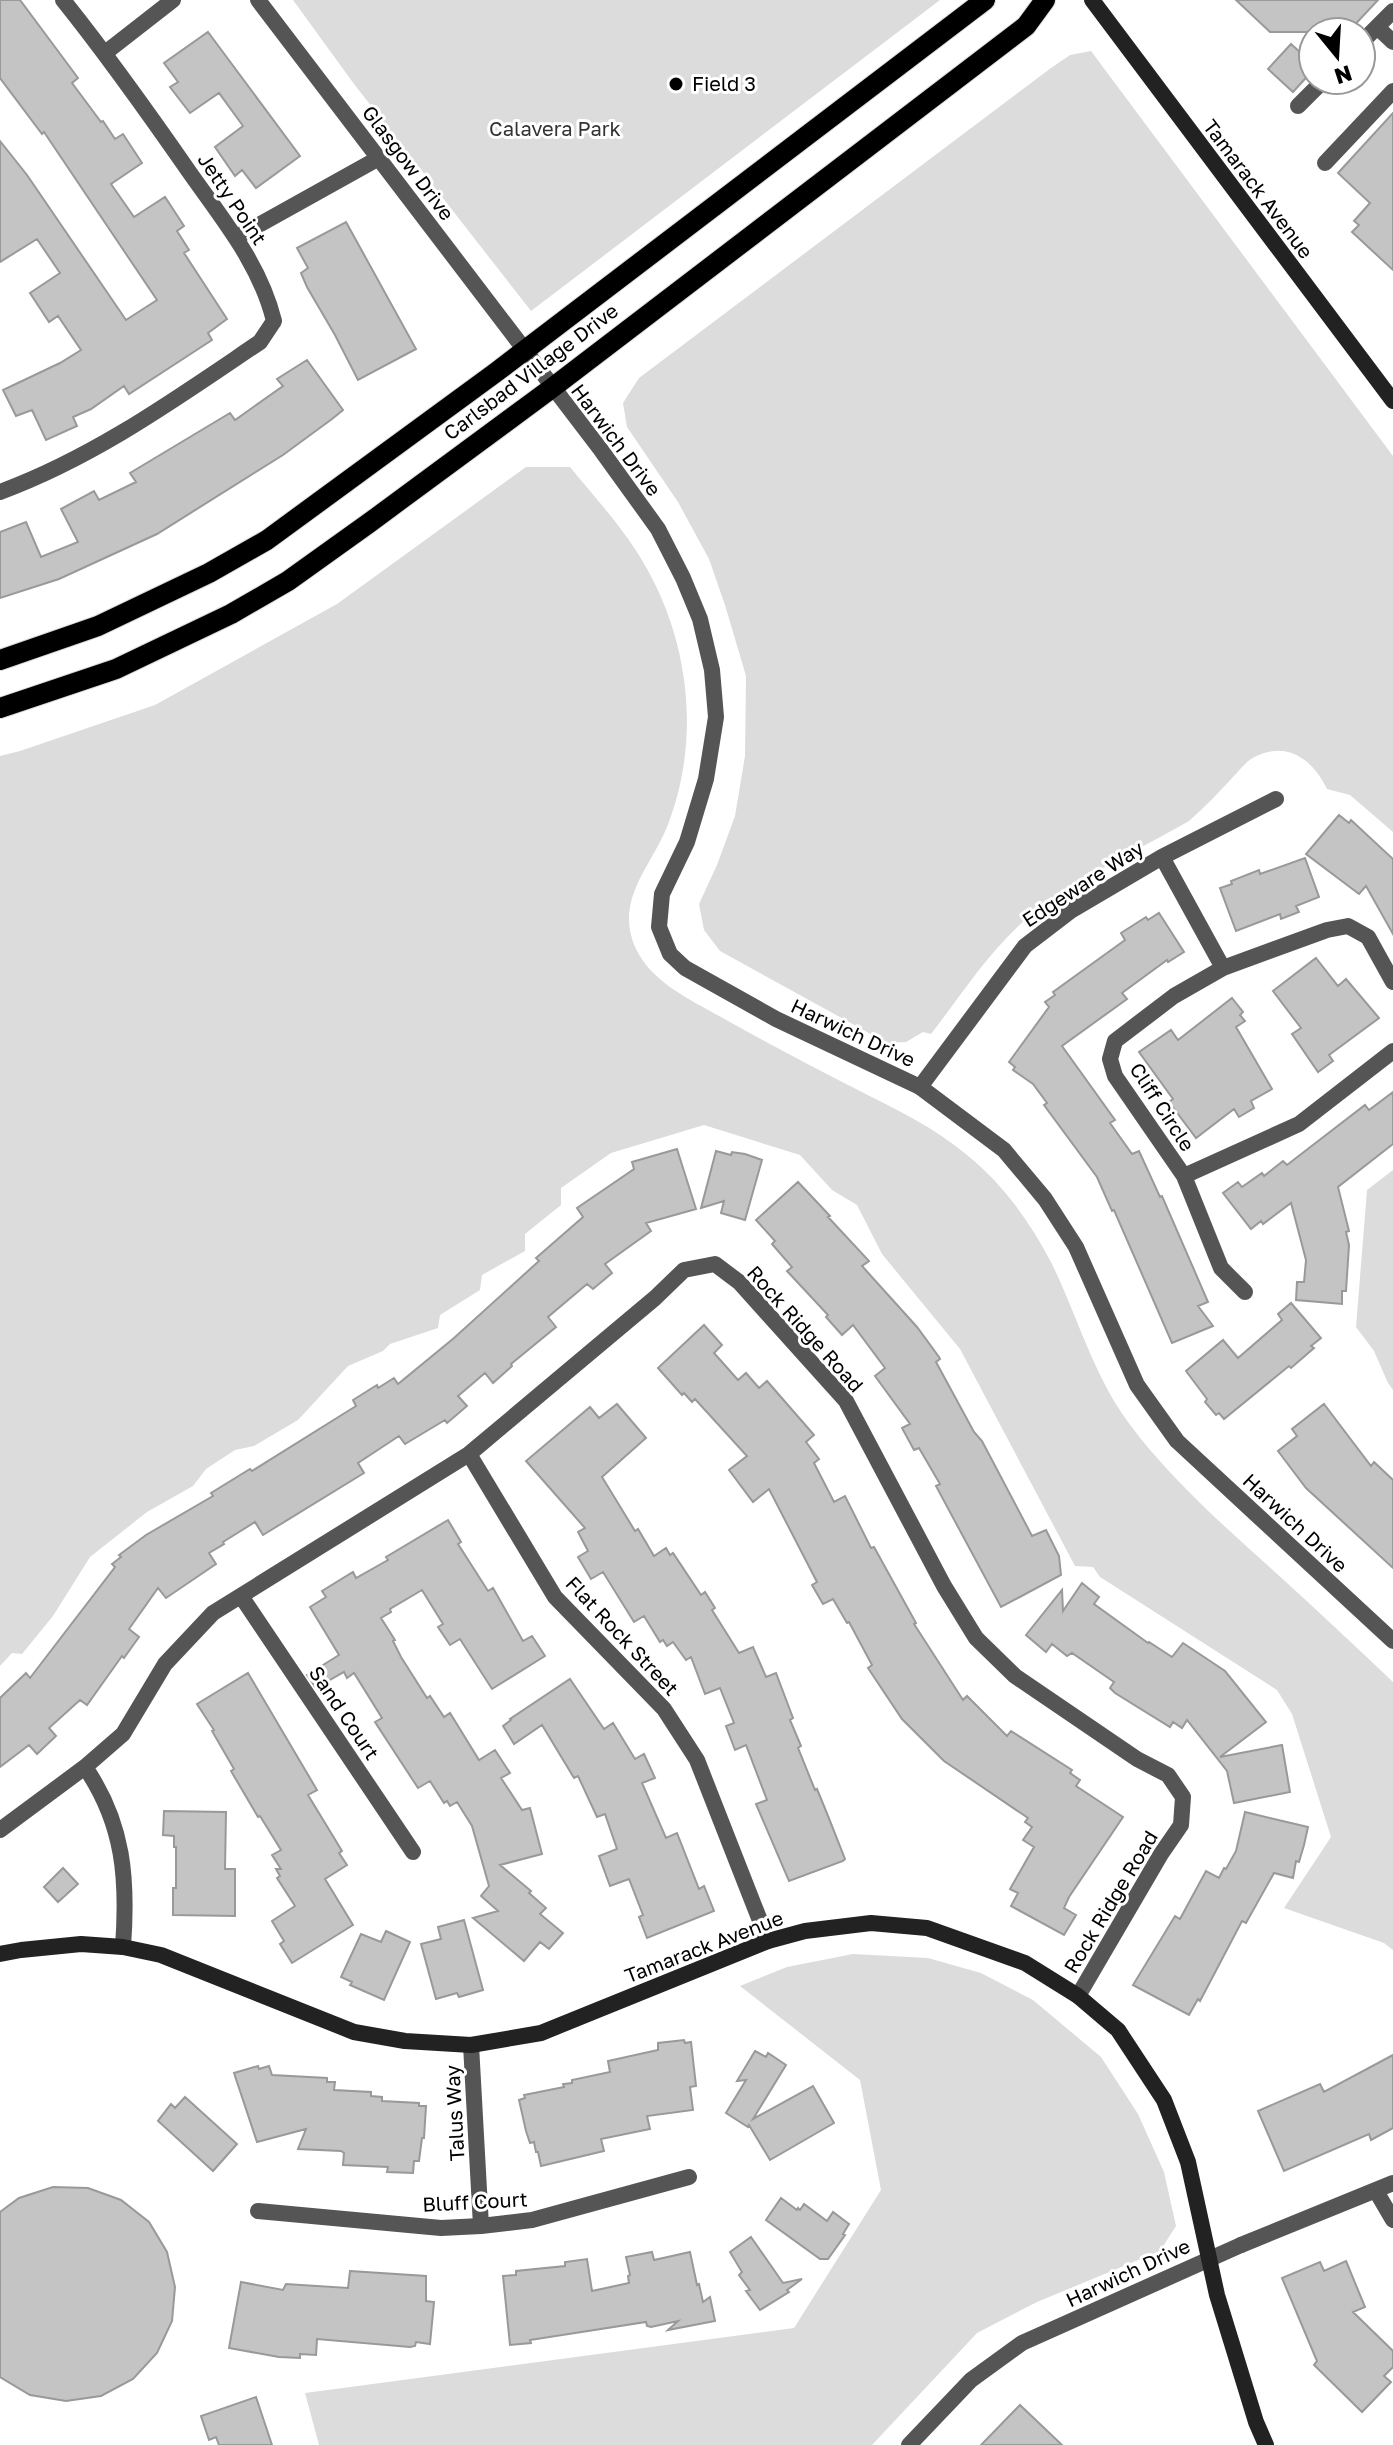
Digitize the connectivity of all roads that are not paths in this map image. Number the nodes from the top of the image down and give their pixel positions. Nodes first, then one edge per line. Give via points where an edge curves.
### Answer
1 (63, 0) edge
2 (173, 0) edge
3 (258, 0) edge
4 (985, 0) edge
5 (1045, 0) edge
6 (1092, 0) edge
7 (1393, 11) edge
8 (1377, 27) joint
9 (1393, 42) edge
10 (105, 53) junction
11 (1393, 91) edge
12 (1308, 96) edge
13 (1298, 106) dead end
14 (379, 158) junction
15 (1325, 163) dead end
16 (237, 237) junction
17 (525, 350) junction
18 (552, 388) junction
19 (1393, 401) edge
20 (0, 492) edge
21 (0, 660) edge
22 (0, 708) edge
23 (1276, 799) dead end
24 (1162, 857) junction
25 (1223, 968) junction
26 (1393, 982) edge
27 (1393, 1051) edge
28 (920, 1087) junction
29 (1184, 1176) junction
30 (1245, 1292) dead end
31 (469, 1454) junction
32 (241, 1596) junction
33 (1393, 1641) edge
34 (85, 1767) junction
35 (0, 1830) edge
36 (413, 1852) dead end
37 (768, 1941) junction
38 (123, 1947) junction
39 (0, 1954) edge
40 (1078, 1996) junction
41 (471, 2045) junction
42 (689, 2177) dead end
43 (1393, 2183) edge
44 (1376, 2191) junction
45 (258, 2211) dead end
46 (1393, 2220) edge
47 (481, 2226) junction
48 (1209, 2258) junction
49 (909, 2445) edge
50 (1266, 2445) edge

1 - 10 street, Jetty Point
2 - 10 street
3 - 14 street, Glasgow Drive
4 - 17 main road, Carlsbad Village Drive
5 - 18 main road, Carlsbad Village Drive via 1026,26
6 - 19 main road, Tamarack Avenue
7 - 8 street
8 - 9 street
10 - 16 street, Jetty Point
11 - 15 street
12 - 13 street
14 - 16 street
14 - 17 street, Glasgow Drive
16 - 20 street, Jetty Point via 268,295 274,321 260,342 131,429 42,477
17 - 18 street, Glasgow Drive
17 - 21 main road, Carlsbad Village Drive via 267,540 98,626
18 - 22 main road, Carlsbad Village Drive via 288,581 116,669
18 - 28 street, Harwich Drive via 658,529 700,619 712,670 716,717 706,779 687,842 662,894 659,927 670,954 685,968 776,1019
23 - 24 street, Edgeware Way
24 - 25 street
24 - 28 street, Edgeware Way via 1072,910 1025,946
25 - 26 street, Cliff Circle via 1348,926 1368,937
25 - 29 street, Cliff Circle via 1174,996 1115,1041 1110,1059 1115,1076
27 - 29 street, Cliff Circle via 1299,1124
28 - 33 street, Harwich Drive via 1004,1150 1045,1199 1076,1247 1137,1385 1177,1441
29 - 30 street via 1221,1268
31 - 32 street, Rock Ridge Road
31 - 37 street, Flat Rock Street via 555,1597 664,1709 697,1760
31 - 40 street, Rock Ridge Road via 684,1270 715,1264 739,1282 846,1401 976,1638 1015,1676 1168,1775 1183,1797 1181,1825
32 - 34 street, Rock Ridge Road via 213,1613 165,1664 123,1734
32 - 36 street, Sand Court
34 - 35 street, Rock Ridge Road
34 - 38 street via 101,1790 122,1854
37 - 40 main road, Tamarack Avenue via 871,1923 927,1928 1025,1963
37 - 41 main road, Tamarack Avenue via 541,2033
38 - 39 main road, Tamarack Avenue via 81,1944
38 - 41 main road, Tamarack Avenue via 161,1955 354,2032
40 - 48 main road, Tamarack Avenue via 1118,2030 1164,2100 1188,2162
41 - 47 street, Talus Way
42 - 47 street, Bluff Court via 532,2220
43 - 44 street, Harwich Drive
44 - 46 street
44 - 48 street, Harwich Drive
45 - 47 street, Bluff Court via 441,2228
48 - 49 street, Harwich Drive via 1022,2343 971,2380
48 - 50 main road, Tamarack Avenue via 1231,2346

